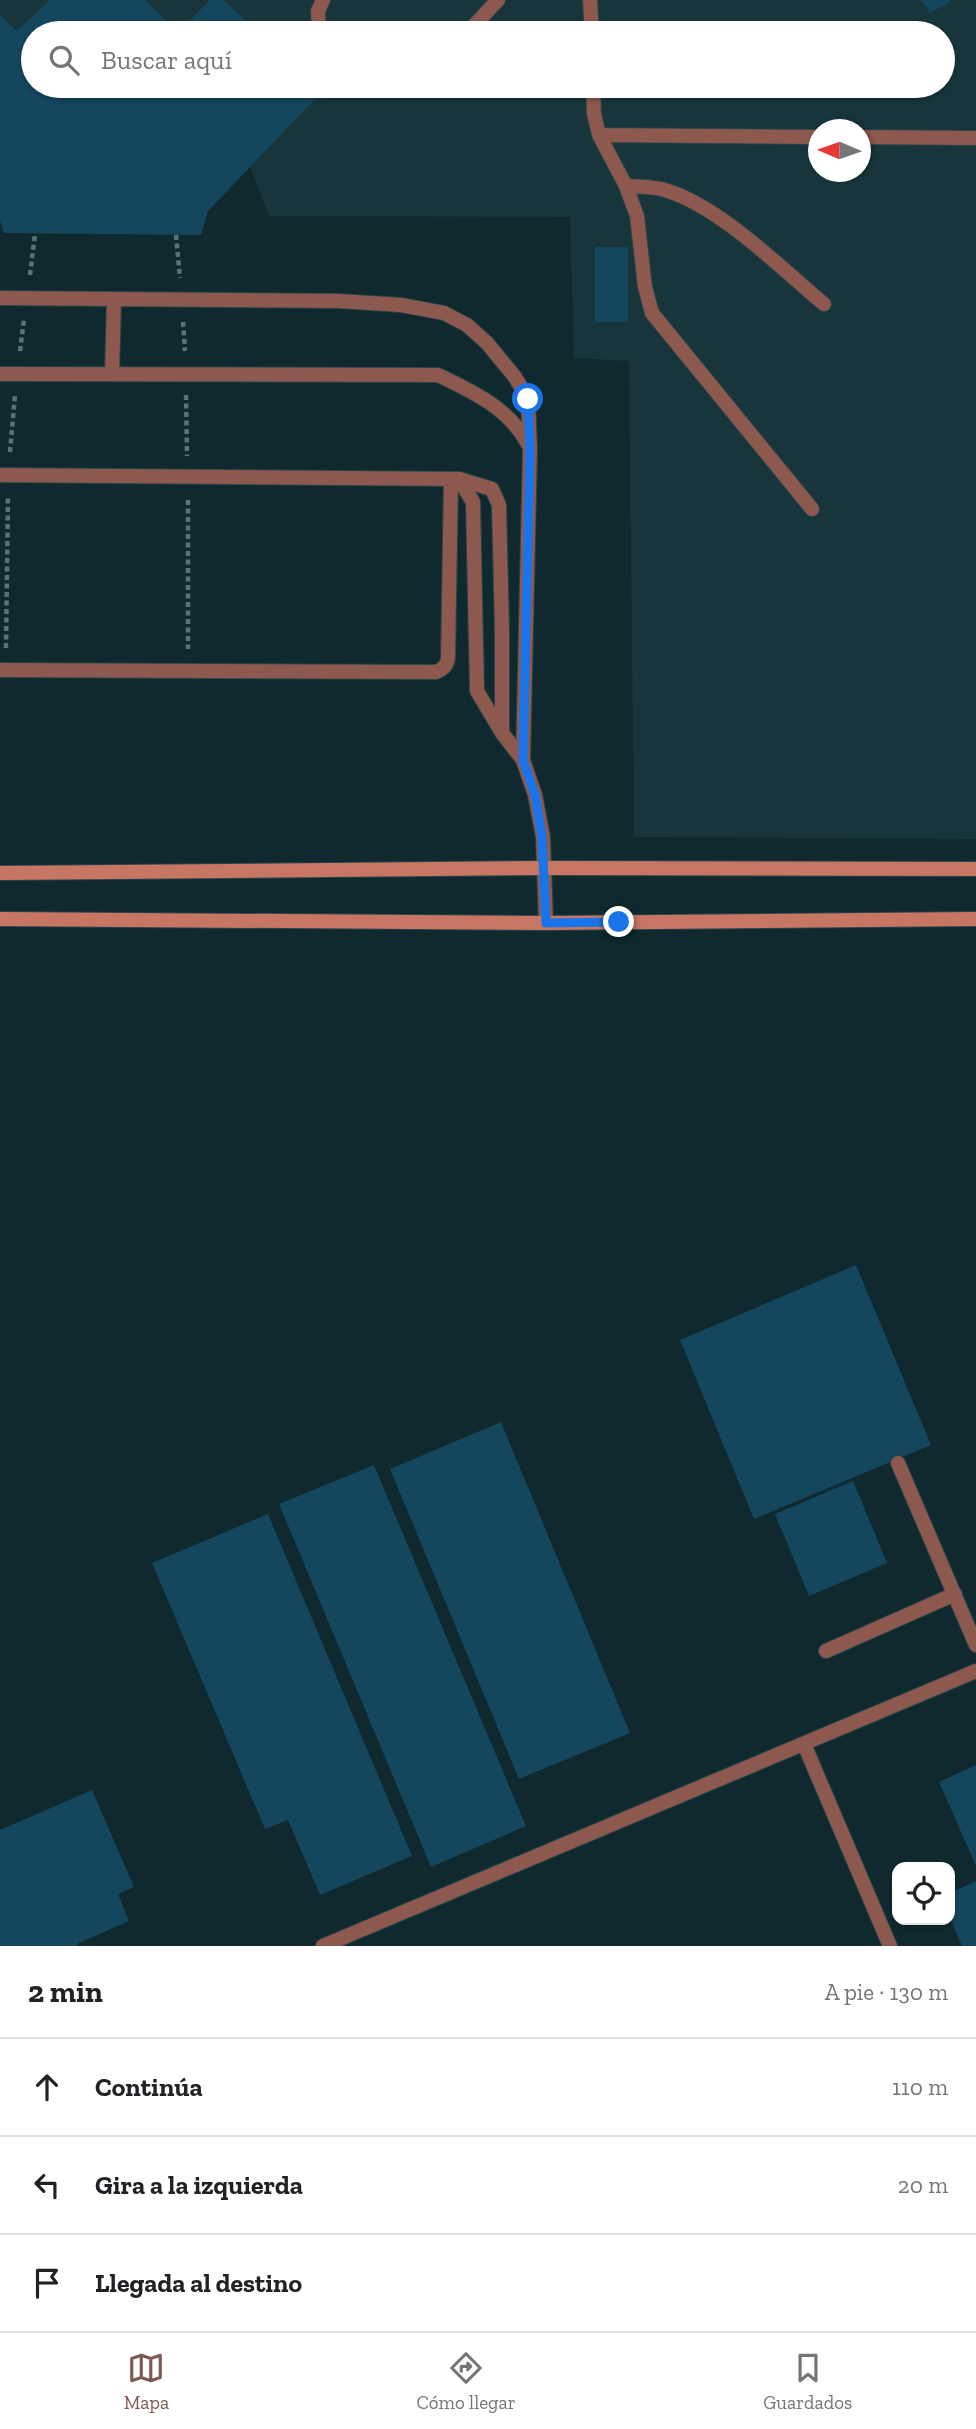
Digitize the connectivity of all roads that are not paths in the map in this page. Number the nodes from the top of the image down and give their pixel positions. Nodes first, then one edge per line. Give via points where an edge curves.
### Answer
1 (323, 0) edge
2 (498, 0) edge
3 (590, 0) edge
4 (318, 21) edge
5 (478, 21) edge
6 (591, 21) edge
7 (593, 98) edge
8 (599, 135) junction
9 (808, 137) edge
10 (871, 137) edge
11 (976, 138) edge
12 (626, 186) junction
13 (0, 298) edge
14 (114, 300) junction
15 (824, 304) dead end
16 (0, 374) edge
17 (112, 374) junction
18 (530, 449) junction
19 (0, 475) edge
20 (455, 479) junction
21 (812, 509) dead end
22 (0, 670) edge
23 (502, 733) junction
24 (523, 760) junction
25 (544, 868) junction
26 (976, 869) edge
27 (0, 873) edge
28 (0, 919) edge
29 (976, 919) edge
30 (546, 923) junction
31 (898, 1463) dead end
32 (955, 1594) junction
33 (976, 1645) edge
34 (826, 1651) dead end
35 (976, 1671) edge
36 (804, 1744) junction
37 (323, 1946) edge
38 (890, 1946) edge

1 - 4 lane
2 - 5 lane
3 - 6 lane
7 - 8 lane
8 - 9 lane
8 - 12 lane
10 - 11 lane
12 - 15 lane via 665,190 696,202
12 - 21 lane via 637,216 652,313
13 - 14 lane
14 - 17 lane
14 - 18 lane via 339,301 444,313 487,342 515,377 528,399
16 - 17 lane
17 - 18 lane via 438,375 495,406 522,433
18 - 24 lane
19 - 20 lane
20 - 22 lane via 448,664 436,672
20 - 23 lane via 473,502 477,691
20 - 23 lane via 492,489 499,505
23 - 24 lane
24 - 25 lane via 535,795
25 - 26 main road
25 - 27 main road
25 - 30 lane
28 - 30 main road
29 - 30 main road
31 - 32 lane
32 - 33 lane
32 - 34 lane
35 - 36 lane
36 - 37 lane
36 - 38 lane

